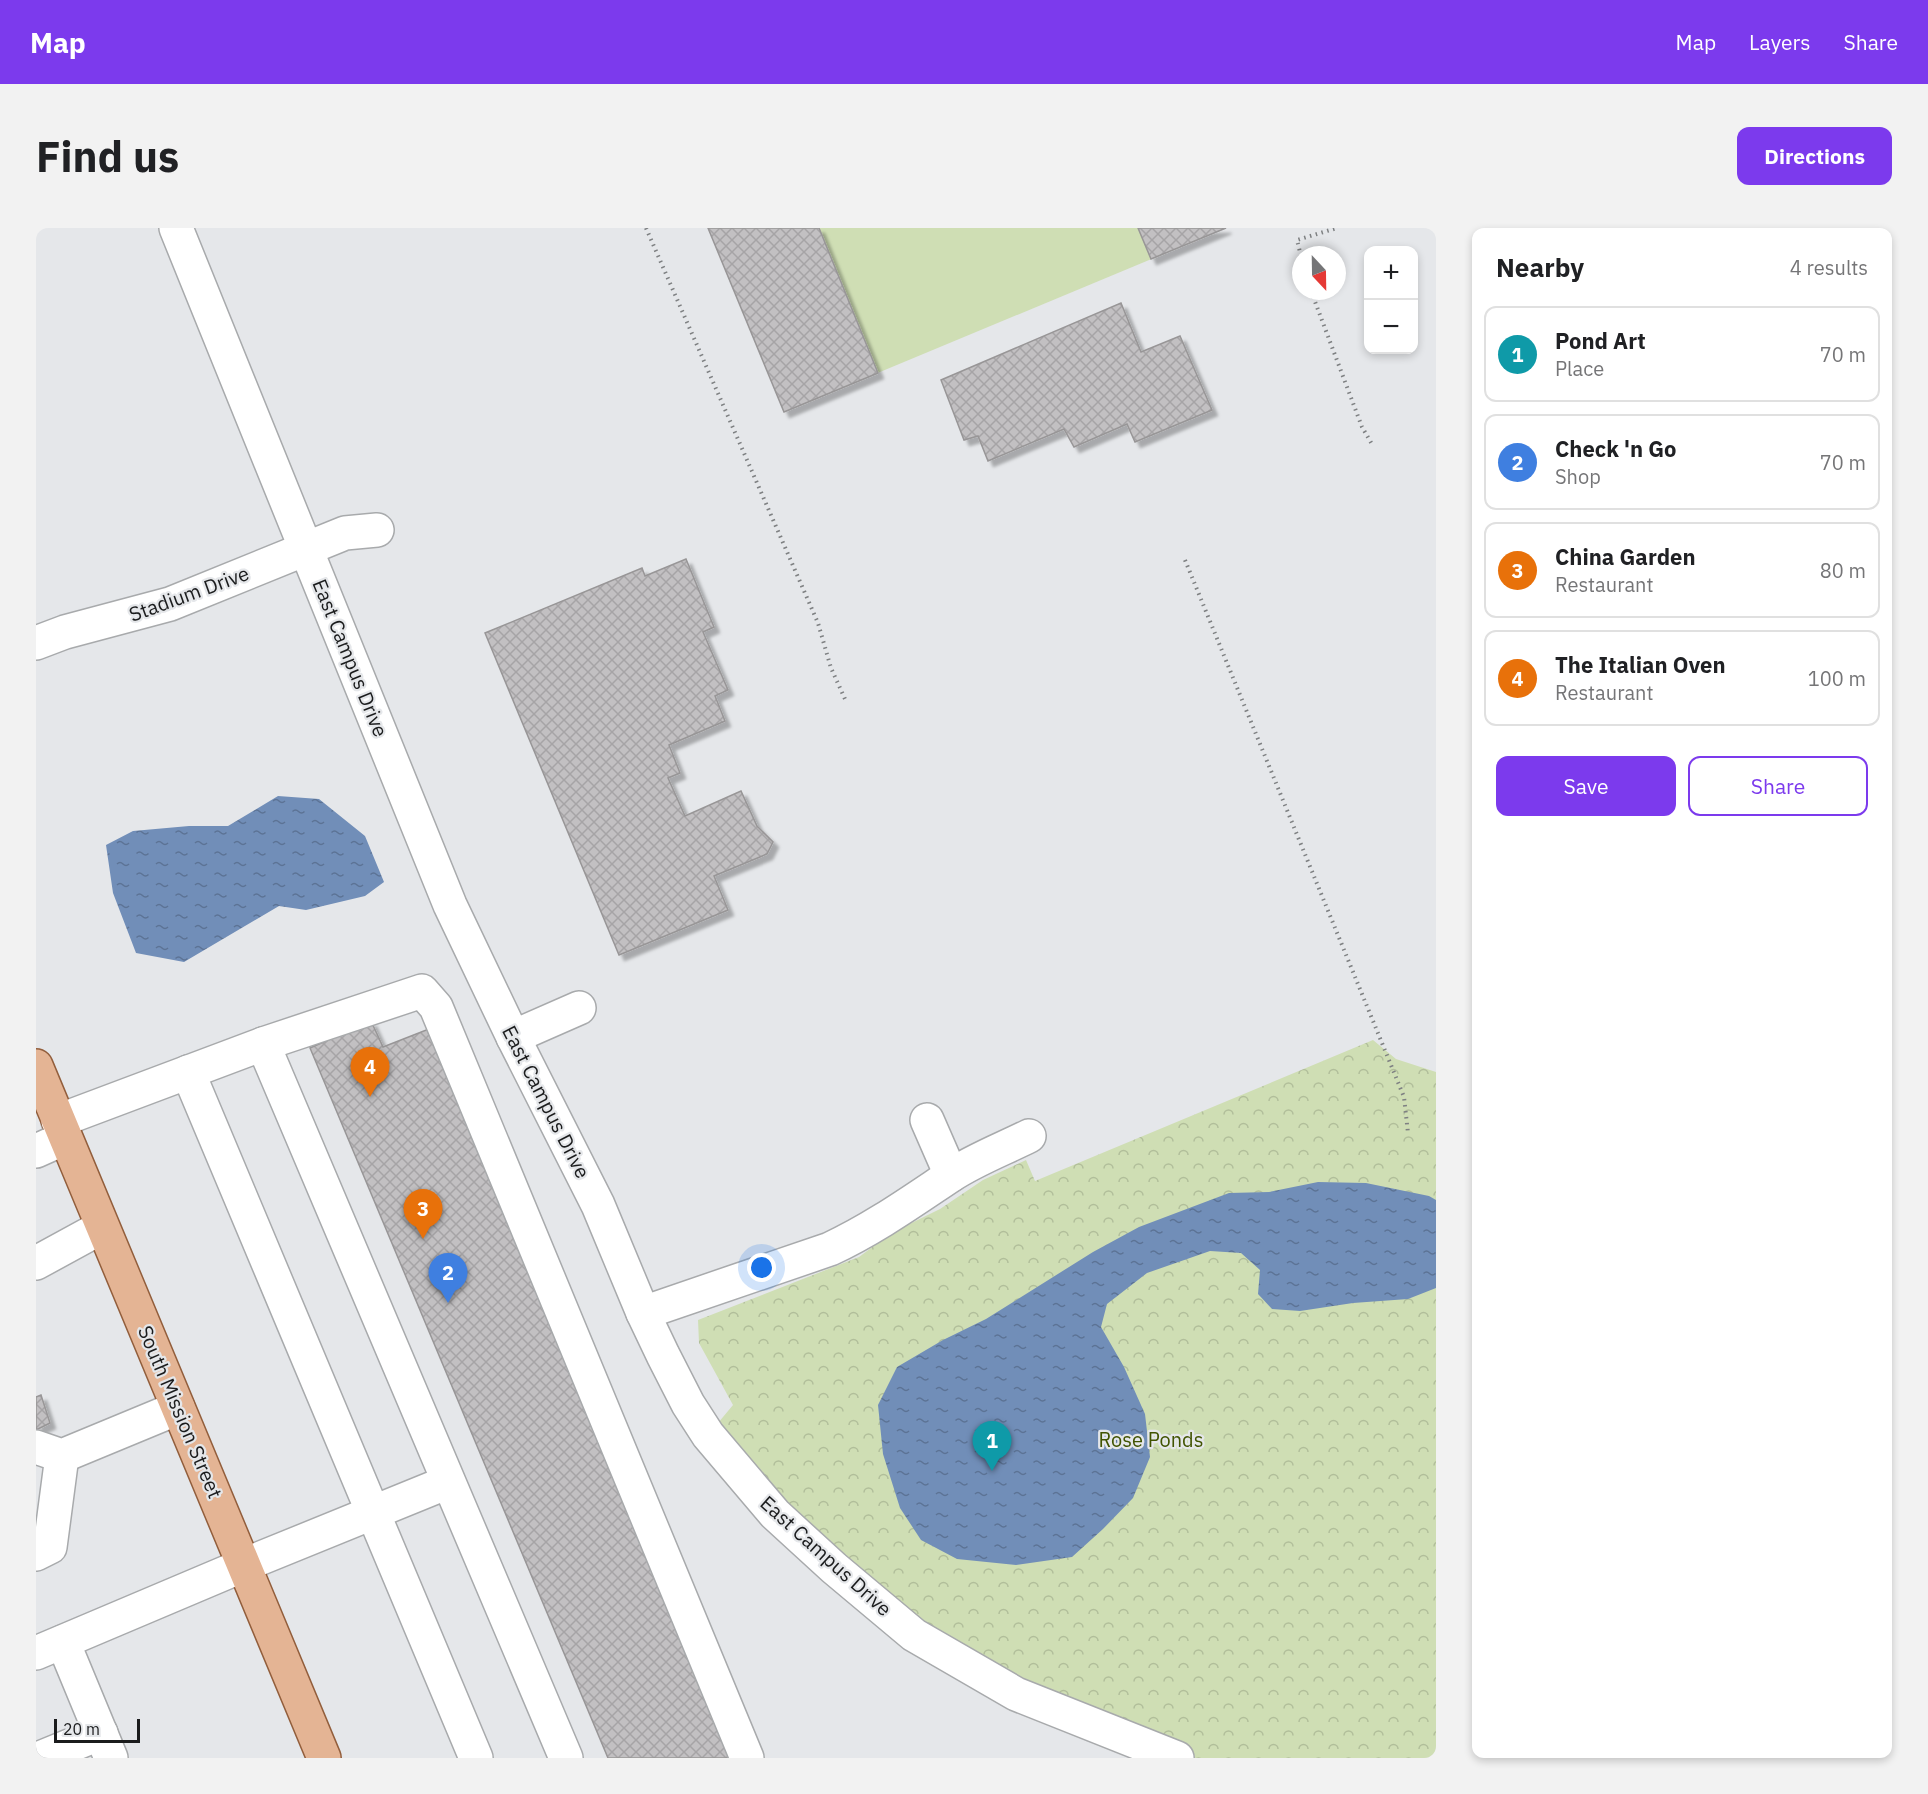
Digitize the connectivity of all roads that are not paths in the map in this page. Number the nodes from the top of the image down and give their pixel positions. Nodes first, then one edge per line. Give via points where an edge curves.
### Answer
1 (176, 228) edge
2 (377, 530) dead end
3 (306, 550) junction
4 (36, 643) edge
5 (579, 1008) dead end
6 (513, 1037) junction
7 (263, 1044) junction
8 (36, 1066) edge
9 (188, 1072) junction
10 (927, 1120) dead end
11 (1029, 1136) dead end
12 (53, 1137) edge
13 (951, 1175) junction
14 (102, 1227) junction
15 (36, 1263) edge
16 (643, 1313) junction
17 (178, 1408) junction
18 (49, 1451) edge
19 (448, 1482) junction
20 (374, 1513) junction
21 (36, 1554) edge
22 (244, 1565) junction
23 (49, 1647) edge
24 (106, 1745) edge
25 (40, 1758) edge
26 (324, 1758) edge
27 (476, 1758) edge
28 (566, 1758) edge
29 (747, 1758) edge
30 (1177, 1758) edge

1 - 3 street, East Campus Drive
2 - 3 street, Stadium Drive via 345,533
3 - 4 street, Stadium Drive via 170,604
3 - 6 street, East Campus Drive via 450,905
5 - 6 street
6 - 16 street, East Campus Drive via 598,1205
7 - 9 street
7 - 19 street
7 - 29 street via 422,991 436,1007
8 - 12 main road, South Mission Street
9 - 12 street
9 - 20 street
10 - 13 street
11 - 13 street
12 - 14 main road, South Mission Street
13 - 16 street via 830,1249
14 - 15 street
14 - 17 main road, South Mission Street
16 - 30 street, East Campus Drive via 688,1404 708,1435 775,1514 914,1635 1016,1694
17 - 18 street
17 - 22 main road, South Mission Street
18 - 21 street via 50,1548
19 - 20 street
19 - 28 street
20 - 22 street
20 - 27 street
22 - 23 street
22 - 26 main road, South Mission Street
23 - 24 street
24 - 25 street

